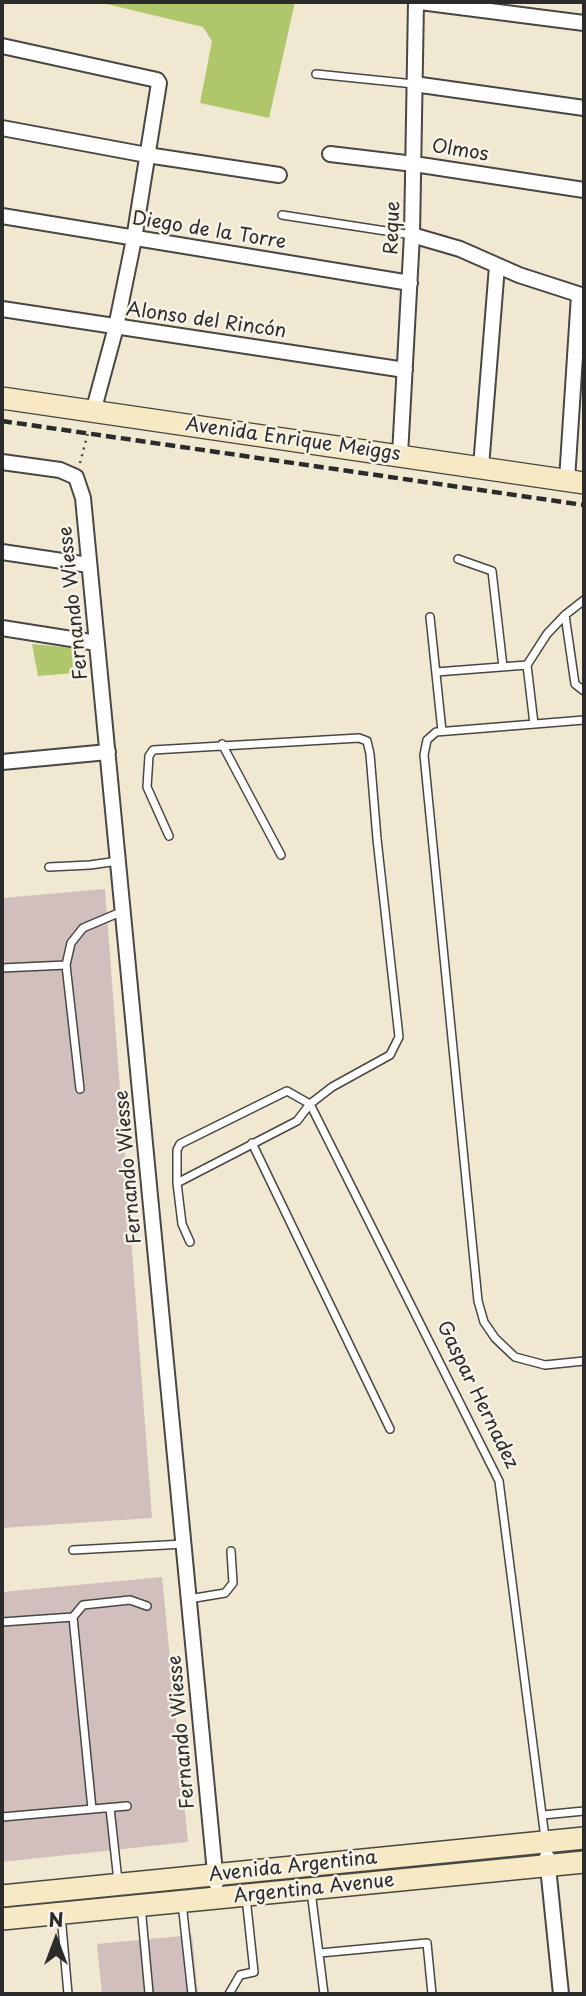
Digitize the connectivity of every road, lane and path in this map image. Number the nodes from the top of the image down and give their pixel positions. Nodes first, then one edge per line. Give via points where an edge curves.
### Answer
1 (418, 2) edge
2 (584, 23) edge
3 (2, 46) edge
4 (316, 74) dead end
5 (414, 84) junction
6 (584, 108) edge
7 (2, 128) edge
8 (330, 154) dead end
9 (147, 155) junction
10 (414, 164) junction
11 (279, 175) dead end
12 (584, 190) edge
13 (282, 215) dead end
14 (2, 216) edge
15 (412, 235) junction
16 (134, 239) junction
17 (497, 266) junction
18 (410, 283) junction
19 (582, 295) edge
20 (2, 309) edge
21 (116, 327) junction
22 (405, 370) junction
23 (2, 398) edge
24 (93, 412) junction
25 (87, 435) dead end
26 (400, 455) junction
27 (2, 462) edge
28 (481, 467) junction
29 (76, 477) junction
30 (576, 481) edge
31 (2, 552) edge
32 (458, 559) dead end
33 (89, 565) junction
34 (584, 600) edge
35 (565, 615) junction
36 (430, 617) dead end
37 (2, 628) edge
38 (97, 643) junction
39 (527, 665) junction
40 (503, 667) junction
41 (436, 672) junction
42 (584, 691) edge
43 (584, 720) edge
44 (534, 724) junction
45 (442, 731) junction
46 (222, 744) junction
47 (108, 752) junction
48 (2, 762) edge
49 (169, 836) dead end
50 (281, 855) dead end
51 (119, 861) junction
52 (49, 867) dead end
53 (124, 911) junction
54 (66, 965) junction
55 (2, 968) edge
56 (80, 1089) dead end
57 (310, 1104) junction
58 (252, 1143) junction
59 (177, 1183) junction
60 (190, 1242) dead end
61 (584, 1361) edge
62 (390, 1429) dead end
63 (184, 1544) junction
64 (74, 1550) dead end
65 (231, 1551) dead end
66 (189, 1599) junction
67 (147, 1606) dead end
68 (73, 1617) junction
69 (2, 1622) edge
70 (127, 1806) dead end
71 (110, 1808) junction
72 (92, 1809) junction
73 (584, 1811) edge
74 (543, 1815) junction
75 (2, 1817) edge
76 (584, 1838) edge
77 (545, 1841) junction
78 (584, 1862) edge
79 (548, 1865) junction
80 (215, 1875) junction
81 (118, 1885) junction
82 (311, 1889) junction
83 (2, 1896) edge
84 (246, 1896) junction
85 (217, 1899) junction
86 (182, 1902) junction
87 (141, 1906) junction
88 (61, 1913) junction
89 (2, 1919) edge
90 (320, 1953) junction
91 (149, 1993) edge
92 (68, 1994) edge
93 (192, 1994) edge
94 (229, 1994) edge
95 (324, 1994) edge
96 (432, 1994) edge
97 (561, 1994) edge

1 - 2 street
1 - 5 street, Reque
3 - 9 street via 157,80
4 - 5 lane
5 - 6 street
5 - 10 street, Reque
7 - 9 street
8 - 10 street, Olmos
9 - 11 street
9 - 16 street
10 - 12 street, Olmos
10 - 15 street, Reque
13 - 15 lane
14 - 16 street, Diego de la Torre
15 - 17 street
15 - 18 street, Reque
16 - 18 street, Diego de la Torre
16 - 21 street
17 - 19 street
17 - 28 street
18 - 22 street, Reque
19 - 30 street
20 - 21 street, Alonso del Rincón
21 - 22 street, Alonso del Rincón
21 - 24 street
22 - 26 street, Reque
23 - 24 main road, Avenida Enrique Meiggs
24 - 26 main road, Avenida Enrique Meiggs
25 - 29 path
26 - 28 main road, Avenida Enrique Meiggs
27 - 29 street via 60,470
28 - 30 main road, Avenida Enrique Meiggs
29 - 33 street, Fernando Wiesse via 83,498
31 - 33 street
32 - 40 lane via 492,571
33 - 38 street, Fernando Wiesse
34 - 35 lane
35 - 39 lane
35 - 42 lane via 575,684
36 - 41 lane
37 - 38 street
38 - 47 street, Fernando Wiesse
39 - 40 lane
39 - 44 lane
40 - 41 lane
41 - 45 lane
43 - 44 lane
44 - 45 lane
45 - 61 lane via 426,740 424,755 478,1301 484,1322 515,1357 545,1365
46 - 49 lane via 150,753 147,787
46 - 50 lane
46 - 57 lane via 367,741 399,1037 390,1055
47 - 48 street
47 - 51 street, Fernando Wiesse
51 - 52 lane
51 - 53 street, Fernando Wiesse
53 - 54 lane via 83,928 71,943
53 - 63 street, Fernando Wiesse
54 - 55 lane
54 - 56 lane
57 - 58 lane via 297,1121
57 - 59 lane via 287,1091 180,1144
57 - 74 lane, Gaspar Hernadez via 499,1480
58 - 59 lane
58 - 62 lane
59 - 60 lane via 181,1224
63 - 64 lane
63 - 66 street, Fernando Wiesse
65 - 66 lane via 233,1583 225,1593
66 - 80 street, Fernando Wiesse
67 - 68 lane via 130,1600 83,1605
68 - 69 lane
68 - 72 lane
70 - 71 lane
71 - 72 lane
71 - 81 lane
72 - 75 lane
73 - 74 lane
74 - 77 lane, Gaspar Hernadez
76 - 77 main road, Avenida Argentina
77 - 79 street, Gaspar Hernadez
77 - 80 main road, Avenida Argentina
78 - 79 main road, Argentina Avenue
79 - 82 main road, Argentina Avenue
79 - 97 street, Gaspar Hernadez
80 - 81 main road, Avenida Argentina
80 - 85 street, Fernando Wiesse
81 - 83 main road, Avenida Argentina
82 - 84 main road, Argentina Avenue
82 - 90 lane
84 - 85 main road, Argentina Avenue
84 - 94 lane via 254,1972 240,1975
85 - 86 main road, Argentina Avenue
86 - 87 main road, Argentina Avenue
86 - 93 lane
87 - 88 main road, Argentina Avenue
87 - 91 lane
88 - 89 main road, Argentina Avenue
88 - 92 lane
90 - 95 lane
90 - 96 lane via 427,1943

